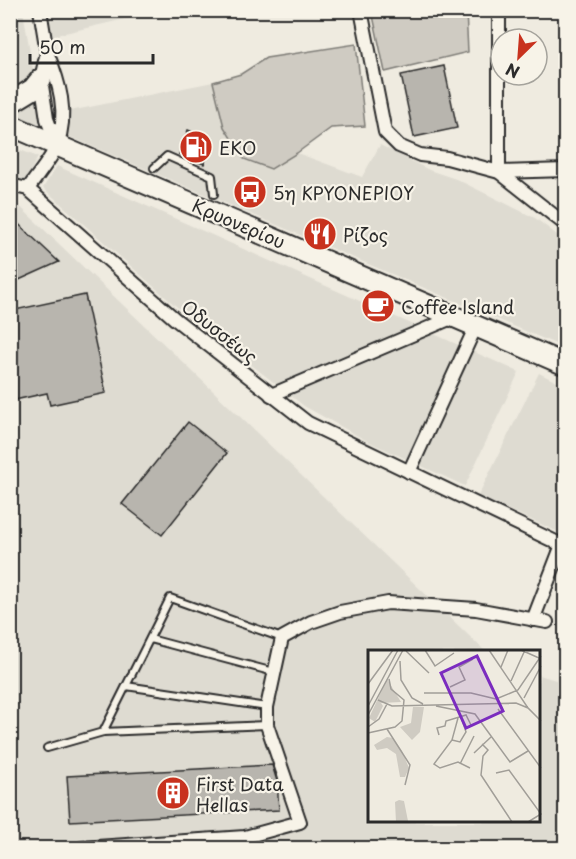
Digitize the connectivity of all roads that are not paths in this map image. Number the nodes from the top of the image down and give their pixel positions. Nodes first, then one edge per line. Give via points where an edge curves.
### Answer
1 (40, 10) edge
2 (361, 10) edge
3 (499, 10) edge
4 (47, 52) junction
5 (41, 79) junction
6 (10, 103) edge
7 (10, 125) edge
8 (57, 145) junction
9 (154, 168) dead end
10 (566, 170) edge
11 (499, 172) junction
12 (10, 185) edge
13 (28, 189) junction
14 (214, 194) dead end
15 (566, 225) edge
16 (454, 317) junction
17 (476, 326) junction
18 (566, 365) edge
19 (271, 395) junction
20 (409, 472) junction
21 (564, 546) edge
22 (533, 620) junction
23 (547, 622) dead end
24 (282, 638) junction
25 (150, 639) junction
26 (275, 672) junction
27 (126, 686) junction
28 (267, 707) junction
29 (267, 725) junction
30 (103, 732) junction
31 (47, 748) dead end
32 (246, 843) edge
33 (82, 848) edge

1 - 4 street
2 - 11 street via 385,132 399,146 420,155
3 - 11 street
4 - 5 street
4 - 8 street via 59,81 63,117
5 - 6 main road via 33,89
5 - 8 street via 47,119
7 - 8 main road, Κρυονερίου
8 - 13 street
8 - 16 main road, Κρυονερίου
9 - 14 lane via 167,156 212,176
10 - 11 street
11 - 15 street
12 - 13 street
13 - 19 street, Οδυσσέως via 175,320
16 - 17 main road, Κρυονερίου
16 - 19 street
17 - 18 main road, Κρυονερίου
17 - 20 street
19 - 20 street, Οδυσσέως via 308,423
20 - 21 street, Οδυσσέως
21 - 22 street
22 - 23 street
22 - 24 street via 476,609 388,603 340,612
24 - 25 lane via 170,598
24 - 26 street
25 - 26 lane
25 - 27 lane
26 - 28 street
27 - 28 lane
27 - 30 lane
28 - 29 street
29 - 30 lane
29 - 32 street via 300,822
30 - 31 lane
32 - 33 street

